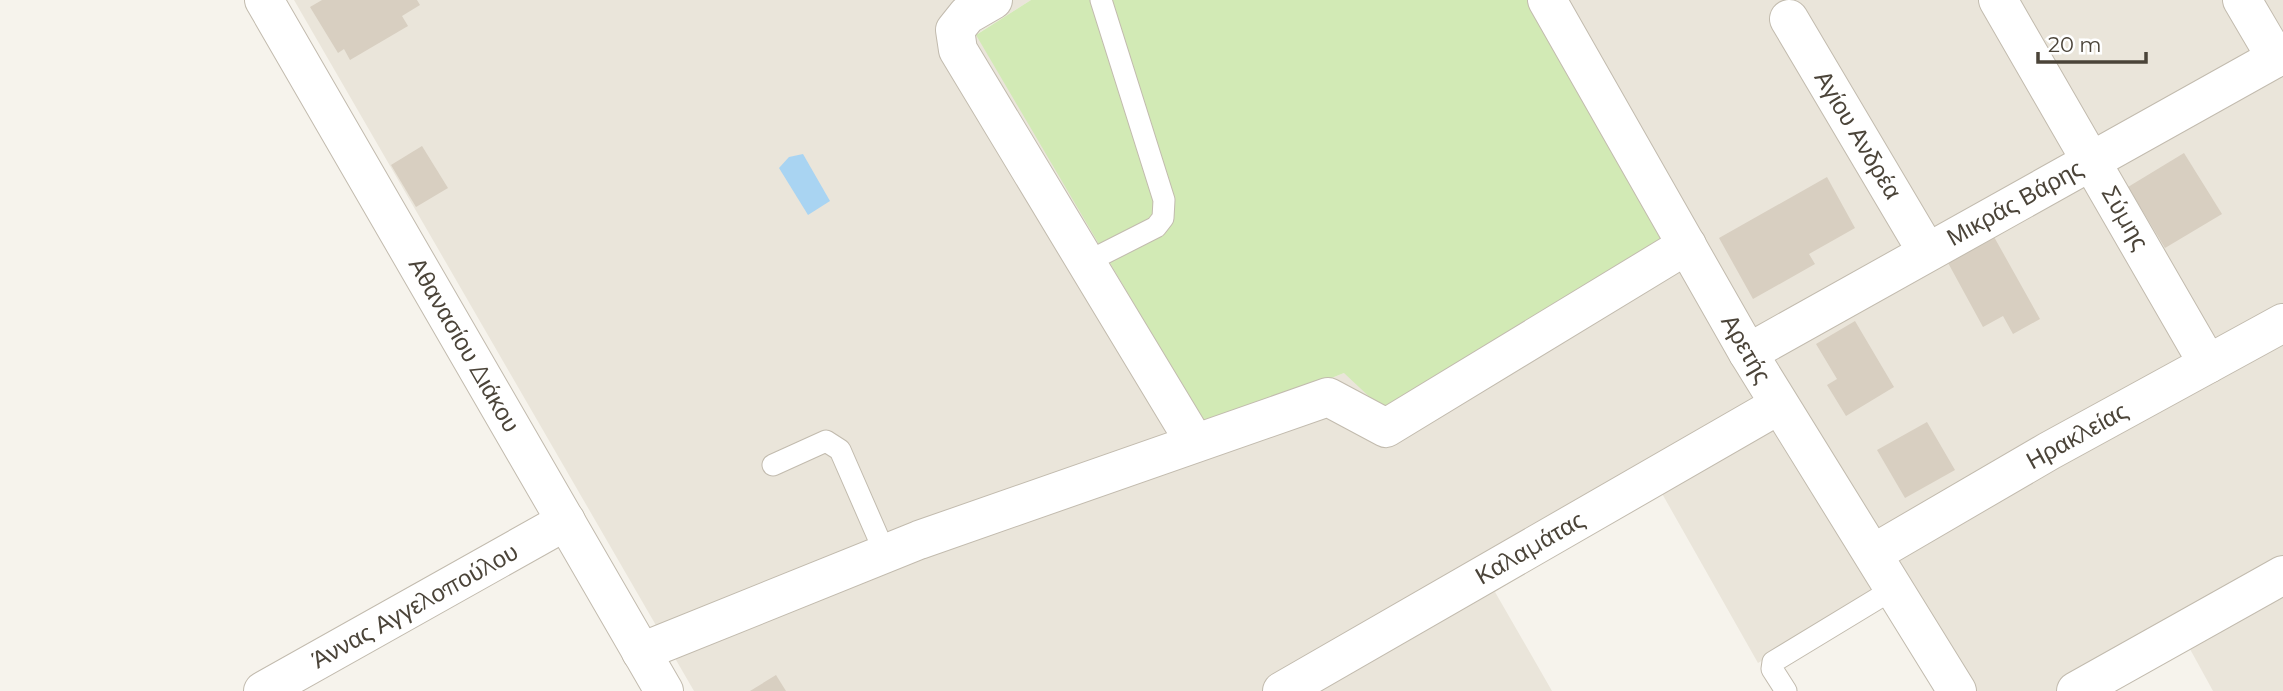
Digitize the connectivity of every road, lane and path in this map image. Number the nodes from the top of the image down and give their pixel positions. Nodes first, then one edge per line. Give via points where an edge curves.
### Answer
1 (264, 0) edge
2 (993, 0) edge
3 (1101, 0) edge
4 (1547, 0) edge
5 (1998, 0) edge
6 (2242, 0) edge
7 (1789, 19) dead end
8 (2279, 56) edge
9 (2092, 160) junction
10 (1687, 244) junction
11 (1927, 252) junction
12 (1085, 263) junction
13 (2283, 323) edge
14 (1748, 353) junction
15 (2208, 364) junction
16 (1779, 405) junction
17 (1194, 441) junction
18 (773, 465) dead end
19 (566, 521) junction
20 (885, 553) junction
21 (1874, 553) junction
22 (2283, 575) edge
23 (1895, 588) junction
24 (641, 652) junction
25 (264, 691) edge
26 (664, 691) edge
27 (1282, 691) edge
28 (1786, 691) edge
29 (1957, 691) edge
30 (2076, 691) edge

1 - 19 street, Αθανασίου Διάκου
2 - 12 street via 960,22 954,42
3 - 12 lane via 1164,200 1163,218 1156,227
4 - 10 street, Αρετής
5 - 9 street, Σύμης
6 - 8 street
7 - 11 street, Αγίου Ανδρέα
8 - 9 street, Μικράς Βάρης
9 - 11 street, Μικράς Βάρης
9 - 15 street, Σύμης
10 - 14 street, Αρετής
10 - 17 street via 1386,428 1328,397
11 - 14 street, Μικράς Βάρης
12 - 17 street
13 - 15 street, Ηρακλείας
14 - 16 street, Αρετής
15 - 21 street, Ηρακλείας
16 - 21 street, Αρετής
16 - 27 street, Καλαμάτας
17 - 20 street
18 - 20 lane via 832,442 840,450
19 - 24 street, Αθανασίου Διάκου
19 - 25 street, Άννας Αγγελοπούλου
20 - 24 street
21 - 23 street, Αρετής
22 - 30 street
23 - 28 lane via 1773,662 1772,669
23 - 29 street, Αρετής
24 - 26 street, Αθανασίου Διάκου

